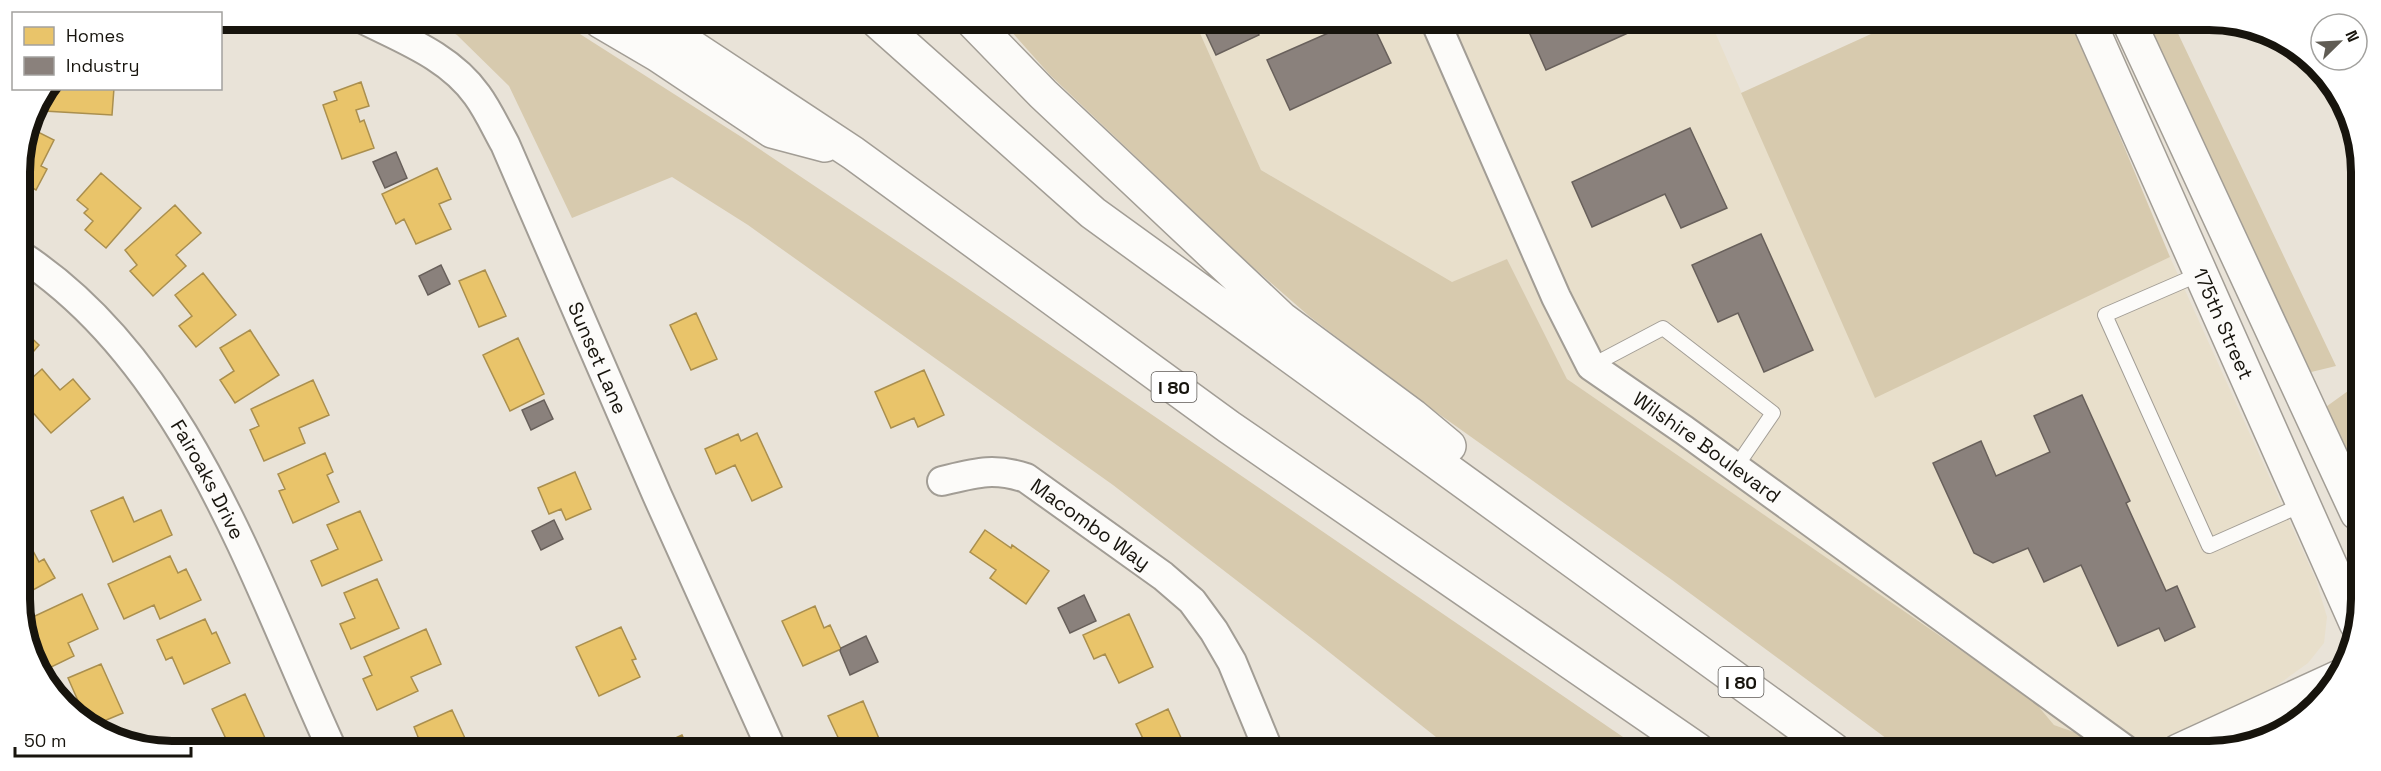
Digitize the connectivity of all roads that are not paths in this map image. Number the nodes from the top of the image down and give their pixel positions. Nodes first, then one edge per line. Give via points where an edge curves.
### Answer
1 (385, 30) edge
2 (615, 30) edge
3 (667, 30) edge
4 (887, 30) edge
5 (981, 30) edge
6 (1439, 30) edge
7 (2093, 30) edge
8 (2133, 30) edge
9 (853, 153) junction
10 (30, 263) edge
11 (2202, 273) junction
12 (1591, 366) junction
13 (1736, 467) junction
14 (942, 481) dead end
15 (2351, 500) edge
16 (2305, 503) junction
17 (2350, 610) edge
18 (1648, 614) junction
19 (2322, 685) edge
20 (328, 741) edge
21 (768, 741) edge
22 (1265, 741) edge
23 (1685, 741) edge
24 (1822, 741) edge
25 (2113, 741) edge
26 (2200, 741) edge

1 - 21 street, Sunset Lane via 427,51 463,78 477,94 505,144
2 - 9 main road via 772,131
3 - 9 main road, I 80
4 - 18 main road, I 80 via 1093,213
5 - 18 main road via 1281,319 1413,416
6 - 12 street, Wilshire Boulevard via 1556,297
7 - 11 main road, 175th Street
8 - 15 main road, 175th Street
9 - 23 main road, I 80 via 1229,427
10 - 20 street, Fairoaks Drive via 114,337 188,441 213,484
11 - 16 main road, 175th Street
11 - 16 lane via 2105,315 2209,546
12 - 13 street, Wilshire Boulevard
12 - 13 lane via 1663,328 1773,412
13 - 25 street, Wilshire Boulevard
14 - 22 street, Macombo Way via 990,471 1026,478 1163,576 1192,601 1214,632 1232,662
16 - 17 main road, 175th Street
18 - 24 main road, I 80
19 - 26 main road

